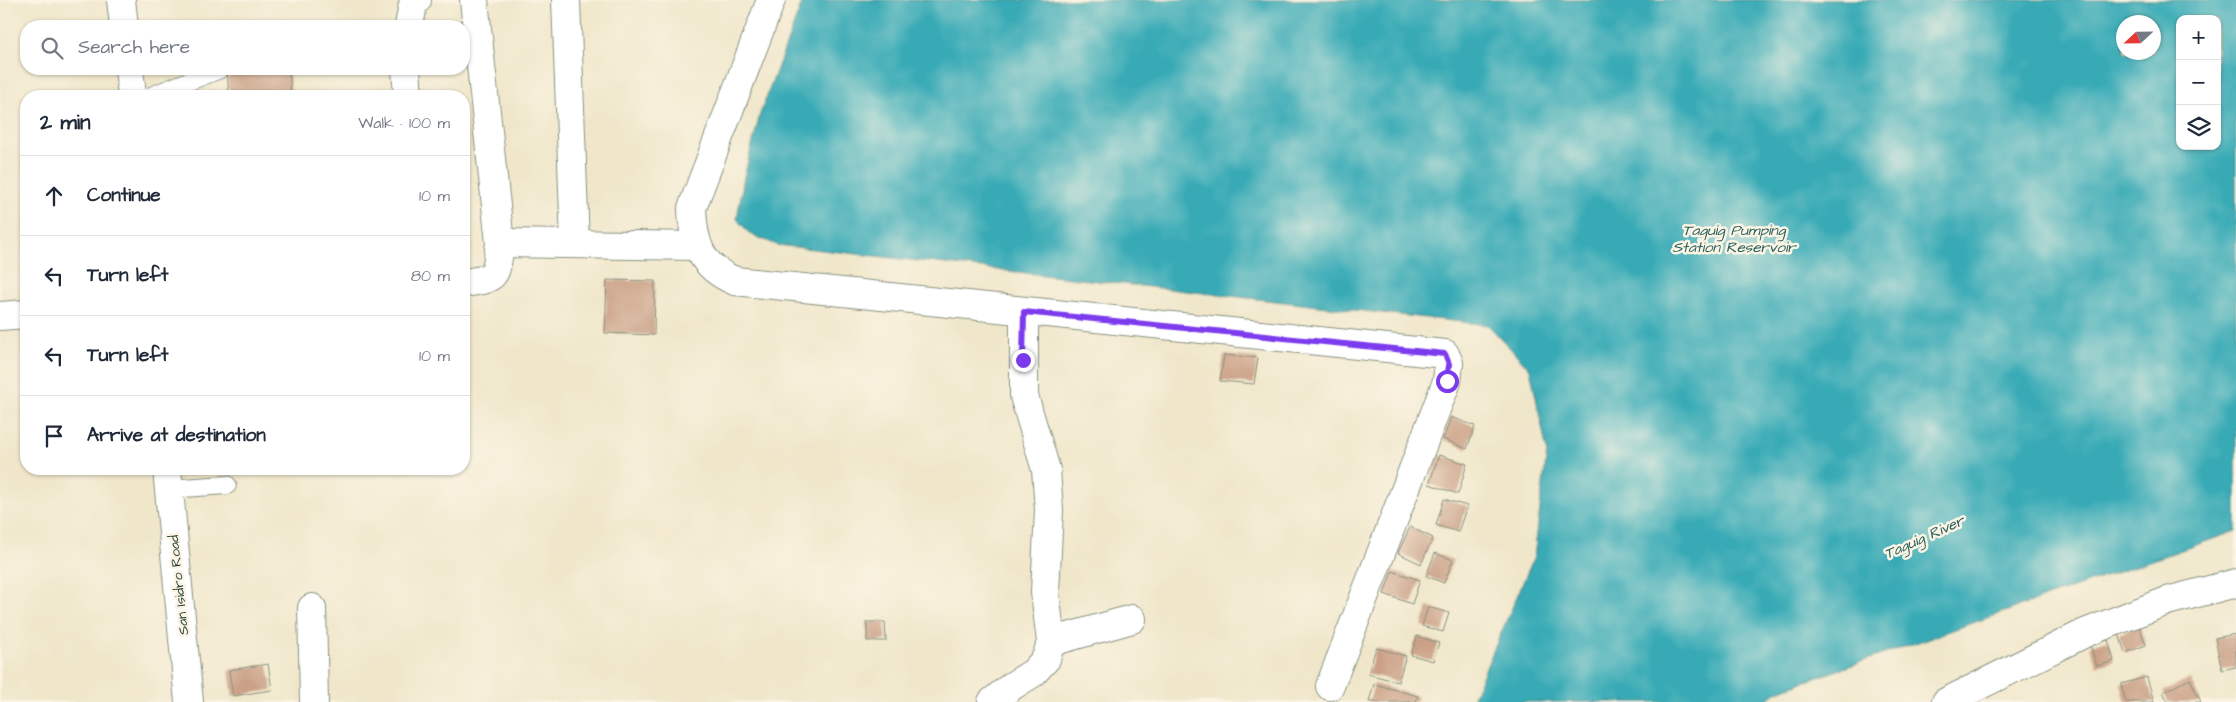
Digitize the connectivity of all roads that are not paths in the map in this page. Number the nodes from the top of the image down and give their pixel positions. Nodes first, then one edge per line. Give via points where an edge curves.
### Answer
1 (121, 0) edge
2 (417, 0) edge
3 (474, 0) edge
4 (566, 0) edge
5 (770, 0) edge
6 (123, 20) edge
7 (410, 20) edge
8 (130, 75) edge
9 (205, 75) edge
10 (406, 75) edge
11 (131, 90) edge
12 (167, 90) edge
13 (408, 90) edge
14 (500, 243) junction
15 (575, 244) junction
16 (697, 246) junction
17 (470, 282) edge
18 (1024, 312) junction
19 (20, 314) edge
20 (0, 316) edge
21 (167, 479) edge
22 (227, 485) dead end
23 (2236, 583) edge
24 (312, 608) dead end
25 (1132, 619) dead end
26 (1051, 642) junction
27 (1330, 686) dead end
28 (189, 702) edge
29 (314, 702) edge
30 (992, 702) edge
31 (1946, 702) edge

1 - 6 street
2 - 7 street
3 - 14 street
4 - 15 street
5 - 16 street via 692,208
8 - 11 street
9 - 12 lane
10 - 13 street
14 - 15 street
14 - 17 street via 493,274 488,280
15 - 16 street
16 - 18 street via 720,275 735,281
18 - 26 street via 1024,396 1046,470 1049,510 1045,592
18 - 27 street via 1445,354 1449,364 1447,381
19 - 20 street
21 - 22 lane
21 - 28 street, San Isidro Road
23 - 31 street via 2167,601 2085,634
24 - 29 street
25 - 26 street
26 - 30 street via 1046,660 1034,673

